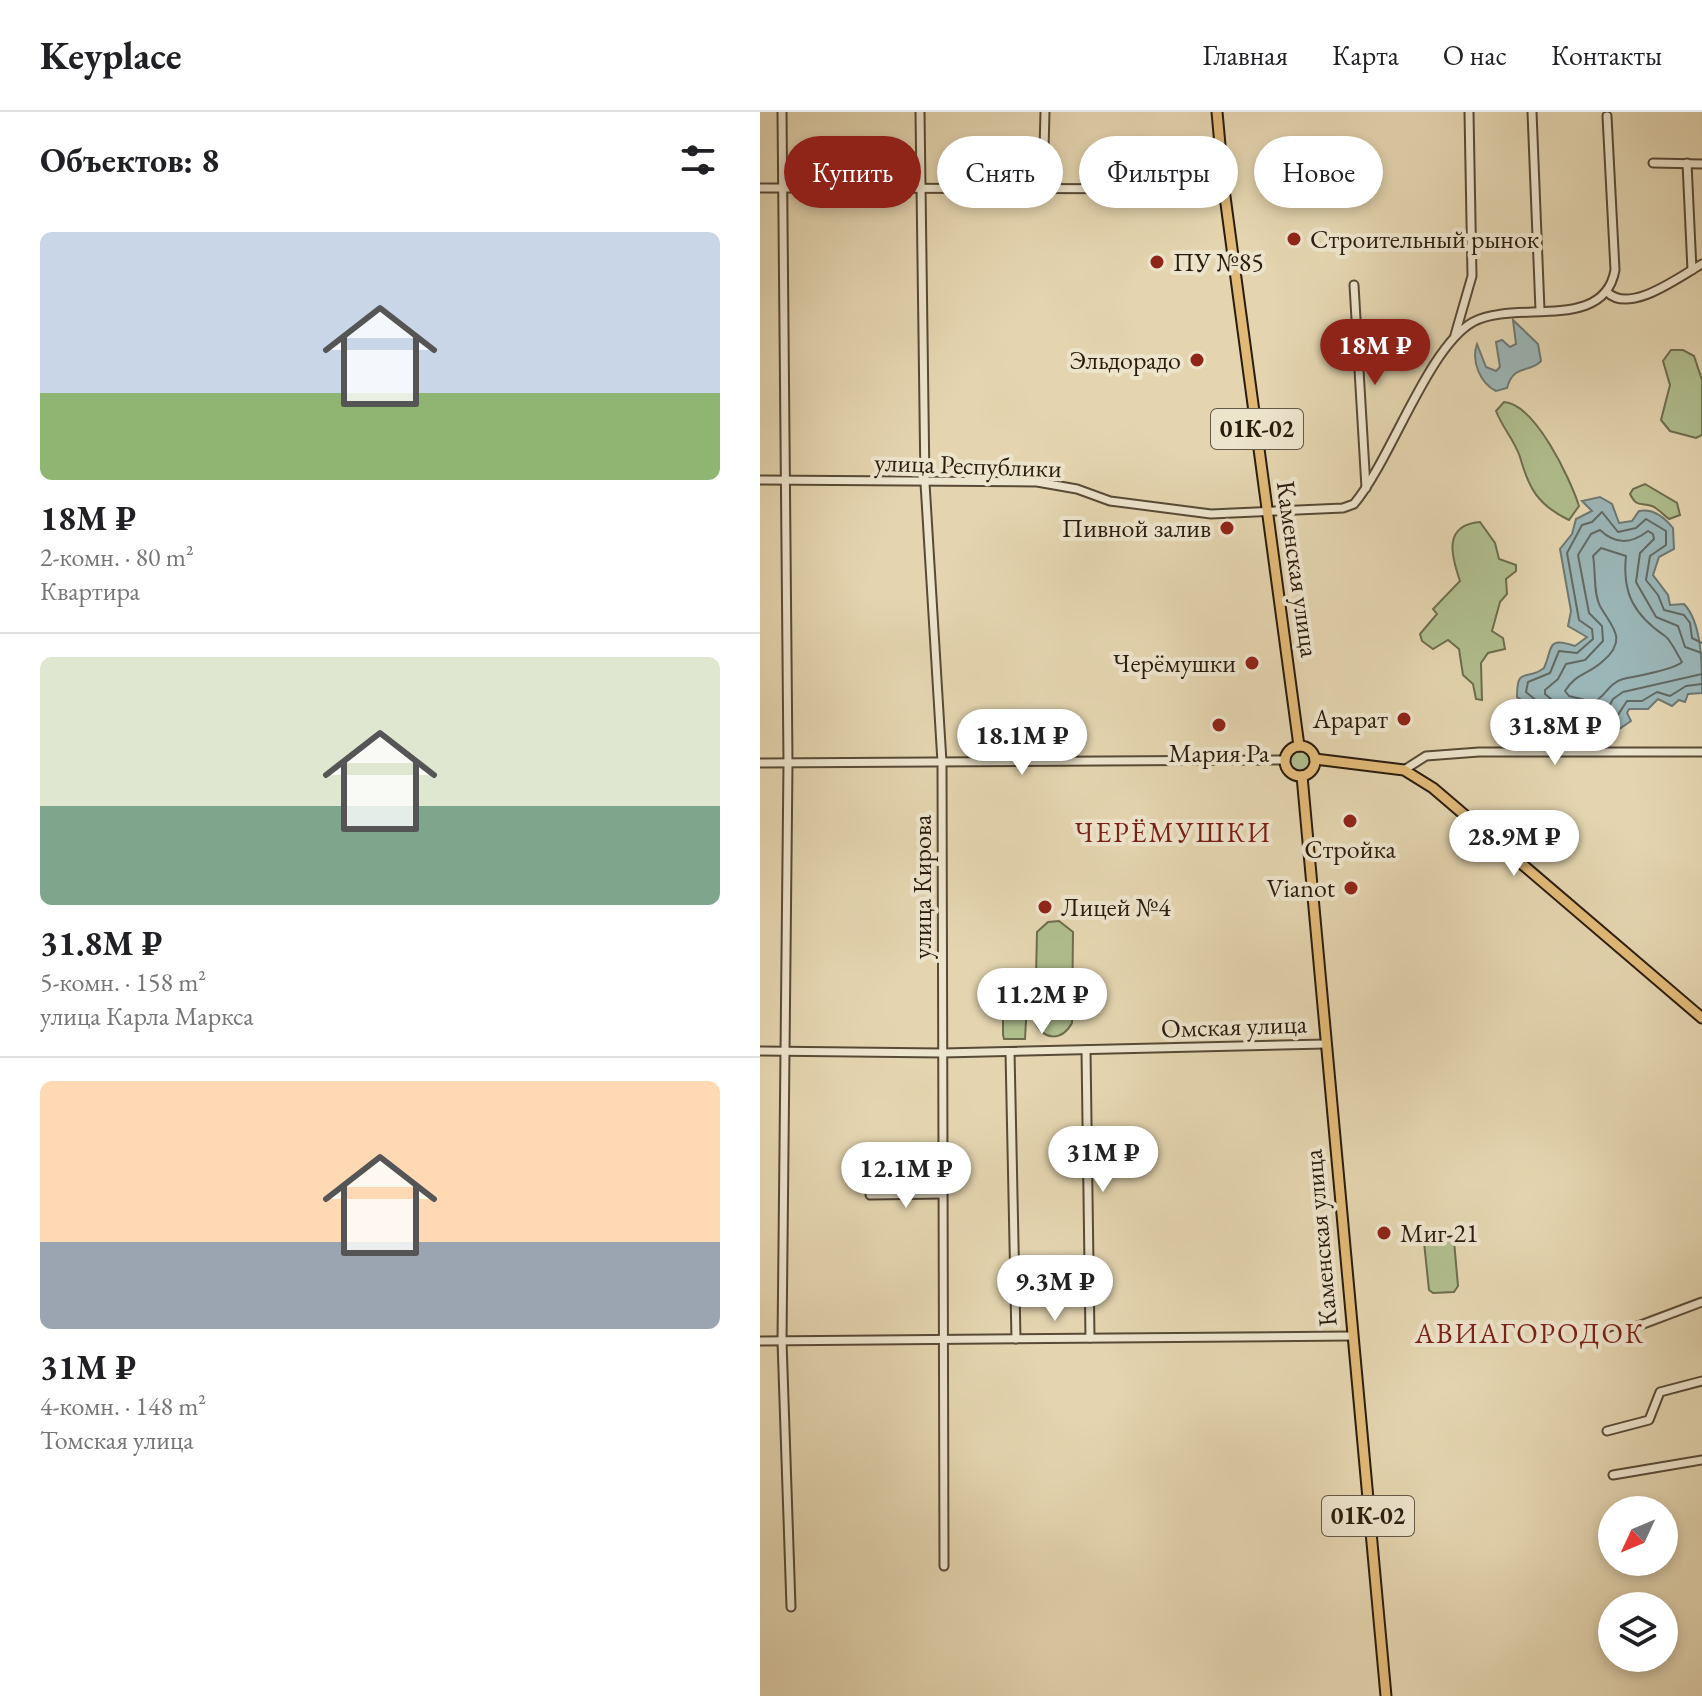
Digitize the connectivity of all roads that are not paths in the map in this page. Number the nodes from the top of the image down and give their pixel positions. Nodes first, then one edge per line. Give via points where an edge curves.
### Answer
1 (782, 112) edge
2 (920, 112) edge
3 (1045, 112) edge
4 (1217, 112) edge
5 (1469, 112) edge
6 (1532, 112) edge
7 (1607, 116) dead end
8 (920, 136) edge
9 (1044, 136) edge
10 (1219, 136) edge
11 (784, 163) edge
12 (1653, 163) dead end
13 (1687, 163) junction
14 (1702, 164) edge
15 (760, 188) edge
16 (784, 188) edge
17 (785, 208) edge
18 (920, 208) edge
19 (1227, 208) edge
20 (1702, 264) edge
21 (1692, 270) junction
22 (1354, 285) dead end
23 (1607, 292) junction
24 (1540, 310) junction
25 (1455, 335) junction
26 (760, 480) edge
27 (788, 480) junction
28 (925, 483) junction
29 (1366, 490) junction
30 (1268, 509) junction
31 (1299, 746) junction
32 (1702, 752) edge
33 (1315, 759) junction
34 (1285, 760) junction
35 (942, 762) junction
36 (760, 763) edge
37 (788, 763) junction
38 (1404, 770) junction
39 (1302, 776) junction
40 (1702, 1018) edge
41 (1325, 1044) junction
42 (1086, 1050) junction
43 (760, 1051) edge
44 (785, 1051) junction
45 (1010, 1052) junction
46 (942, 1053) junction
47 (942, 1194) junction
48 (870, 1195) dead end
49 (1702, 1302) edge
50 (1351, 1336) junction
51 (1090, 1338) junction
52 (1606, 1338) dead end
53 (1016, 1339) junction
54 (945, 1340) junction
55 (760, 1341) edge
56 (782, 1341) junction
57 (1702, 1381) edge
58 (1607, 1431) dead end
59 (1702, 1460) edge
60 (1613, 1475) dead end
61 (944, 1566) dead end
62 (791, 1607) dead end
63 (1386, 1696) edge

1 - 11 street
2 - 8 street, улица Кирова
3 - 9 street
4 - 10 main road, Каменская улица / 01К-02
5 - 25 street via 1472,276
6 - 24 street
7 - 23 street via 1615,270
12 - 13 street
13 - 14 street
13 - 21 street
15 - 16 street
17 - 27 street
18 - 28 street, улица Кирова
19 - 30 main road, Каменская улица / 01К-02
20 - 21 street
21 - 23 street via 1640,296 1619,299
22 - 29 street
23 - 24 street via 1576,309
24 - 25 street via 1487,315
25 - 29 street
26 - 27 street, улица Республики
27 - 28 street, улица Республики
27 - 37 street
28 - 30 street, улица Республики via 1037,482 1110,501 1211,514
28 - 35 street, улица Кирова
29 - 30 street, улица Республики via 1343,508
30 - 31 main road, Каменская улица / 01К-02
31 - 33 main road
31 - 34 main road
32 - 38 street via 1479,752 1426,756
33 - 38 main road
33 - 39 main road via 1311,772
34 - 35 street
34 - 39 main road via 1290,772
35 - 37 street
35 - 46 street, улица Кирова
36 - 37 street
37 - 44 street
38 - 40 main road via 1433,788
39 - 41 main road, Каменская улица / 01К-02
41 - 42 street, Омская улица
41 - 50 main road, Каменская улица / 01К-02
42 - 45 street, Омская улица
42 - 51 street
43 - 44 street, Омская улица
44 - 46 street, Омская улица
44 - 56 street
45 - 46 street, Омская улица
45 - 53 street
46 - 47 street, улица Кирова
47 - 48 street
47 - 54 street, улица Кирова
49 - 52 street
50 - 51 street
50 - 63 main road, Каменская улица / 01К-02
51 - 53 street
53 - 54 street
54 - 56 street
54 - 61 street, улица Кирова
55 - 56 street
56 - 62 street
57 - 58 street via 1660,1392 1654,1414 1640,1424
59 - 60 street

